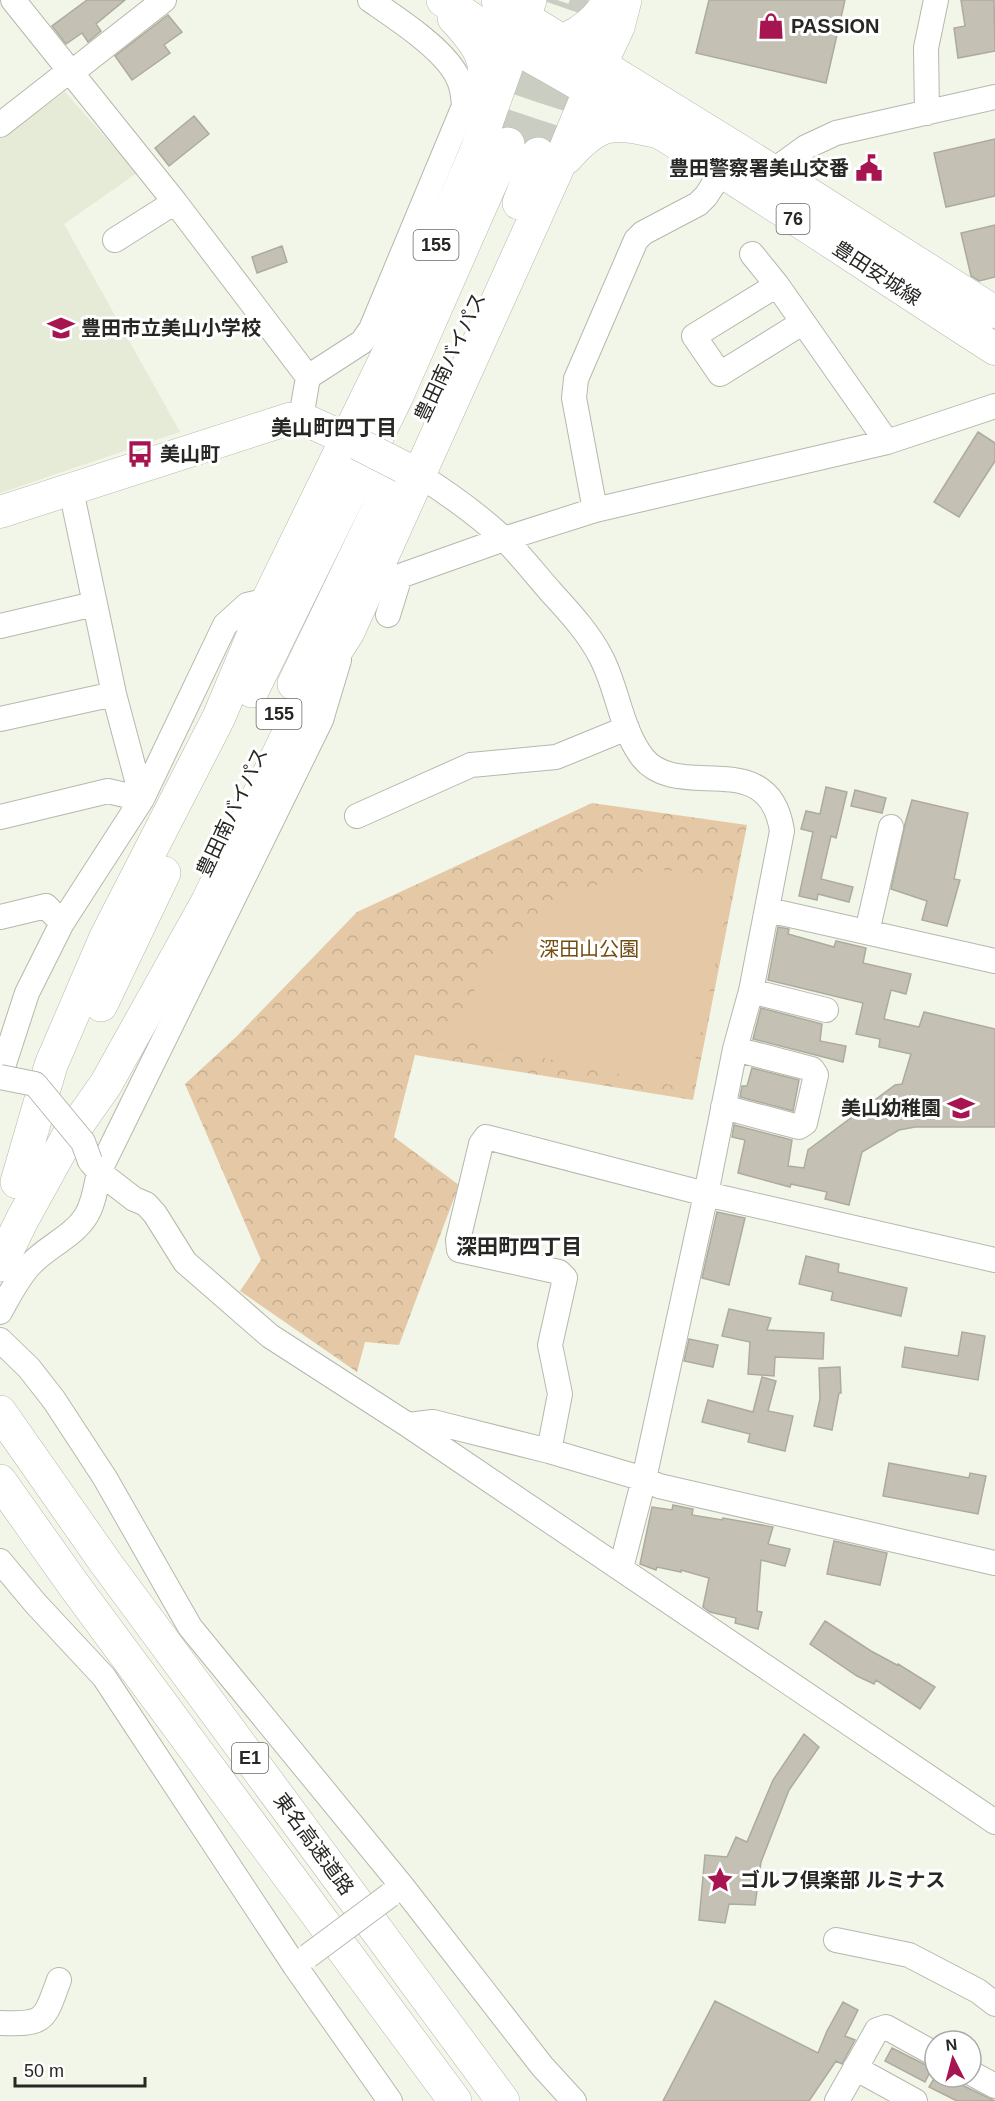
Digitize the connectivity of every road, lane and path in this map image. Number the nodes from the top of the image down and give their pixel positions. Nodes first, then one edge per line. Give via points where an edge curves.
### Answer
1 (13, 0) edge
2 (164, 0) edge
3 (370, 0) edge
4 (440, 0) edge
5 (609, 0) edge
6 (625, 0) edge
7 (936, 0) edge
8 (516, 16) edge
9 (562, 41) junction
10 (70, 72) junction
11 (596, 76) junction
12 (995, 97) edge
13 (927, 113) junction
14 (0, 126) edge
15 (659, 132) junction
16 (476, 152) junction
17 (535, 155) junction
18 (773, 171) junction
19 (721, 173) junction
20 (175, 202) junction
21 (434, 213) junction
22 (115, 240) dead end
23 (752, 254) dead end
24 (777, 285) junction
25 (995, 312) edge
26 (802, 322) junction
27 (995, 349) edge
28 (308, 376) junction
29 (995, 406) edge
30 (301, 418) junction
31 (352, 442) junction
32 (887, 442) junction
33 (411, 471) junction
34 (71, 490) junction
35 (595, 510) junction
36 (0, 512) edge
37 (504, 539) junction
38 (268, 600) junction
39 (94, 604) junction
40 (388, 615) dead end
41 (0, 626) edge
42 (348, 632) junction
43 (114, 694) junction
44 (0, 719) edge
45 (627, 728) junction
46 (142, 799) junction
47 (357, 816) dead end
48 (0, 817) edge
49 (891, 827) dead end
50 (768, 910) junction
51 (0, 917) edge
52 (62, 923) junction
53 (867, 932) junction
54 (995, 961) edge
55 (751, 991) junction
56 (826, 1010) dead end
57 (735, 1049) junction
58 (0, 1076) edge
59 (723, 1107) junction
60 (85, 1158) junction
61 (17, 1182) junction
62 (706, 1194) junction
63 (0, 1218) edge
64 (995, 1260) edge
65 (0, 1265) edge
66 (0, 1312) edge
67 (0, 1340) edge
68 (0, 1412) edge
69 (408, 1425) junction
70 (549, 1451) junction
71 (644, 1479) junction
72 (0, 1481) edge
73 (0, 1561) edge
74 (995, 1563) edge
75 (621, 1568) junction
76 (995, 1822) edge
77 (396, 1891) junction
78 (836, 1940) dead end
79 (302, 1961) junction
80 (59, 1980) dead end
81 (995, 2004) edge
82 (0, 2023) edge
83 (923, 2047) edge
84 (855, 2068) junction
85 (390, 2101) edge
86 (455, 2101) edge
87 (503, 2101) edge
88 (574, 2101) edge
89 (837, 2101) edge
90 (915, 2101) edge

1 - 10 street
2 - 10 street
3 - 21 street via 447,60 462,88 464,106
4 - 8 highway
4 - 16 highway via 476,42 483,58 486,75
5 - 9 highway via 591,23
6 - 11 highway, 155 via 618,27
7 - 13 street via 926,48
8 - 9 highway via 527,50
8 - 11 main road, 豊田安城線 / 76
8 - 16 highway, 155
9 - 11 main road, 豊田安城線 / 76
10 - 14 street
10 - 20 street
11 - 15 main road, 豊田安城線 / 76
11 - 17 highway, 155
11 - 18 main road, 豊田安城線 / 76
12 - 13 street
13 - 18 street via 836,133 806,147
15 - 17 highway, 155 via 624,124 599,129 580,142
15 - 19 main road, 豊田安城線 / 76
16 - 21 highway, 155
17 - 33 highway, 155
17 - 60 highway, 豊田南バイパス / 155 via 508,230 426,411 144,995
17 - 61 highway, 豊田南バイパス / 155 via 396,398
18 - 25 main road, 豊田安城線 / 76
19 - 27 main road, 豊田安城線 / 76
19 - 35 street via 698,204 636,240 576,379 574,398
20 - 22 street
20 - 28 street
21 - 28 street via 362,342
21 - 31 highway, 155 via 395,340
23 - 24 street
24 - 26 street
24 - 26 street via 694,336 720,374
26 - 32 street
28 - 30 street
29 - 32 street
30 - 31 main road
30 - 34 main road via 246,432
31 - 33 main road, bridge
31 - 38 highway, 155
32 - 35 street
33 - 37 street via 457,499
33 - 42 highway, 155
34 - 36 main road
34 - 39 street
35 - 37 street
37 - 40 street via 400,576
37 - 45 street via 591,637
38 - 46 street via 247,605 225,625
38 - 61 highway, 155 via 219,717 106,937 51,1065
39 - 41 street
39 - 43 street
42 - 60 street via 321,720
42 - 60 highway, 155 via 304,700 208,901 106,1084
43 - 44 street
43 - 46 street
45 - 47 street via 556,757 471,765
45 - 50 street via 645,760 657,771 744,782 773,801 782,831
46 - 48 street via 108,791
46 - 52 street
49 - 53 street
50 - 53 street
50 - 55 street
51 - 52 street via 46,906
52 - 58 street via 27,993
53 - 54 street
55 - 56 street
55 - 57 street
57 - 59 street
57 - 59 street via 812,1068 816,1074 805,1123 799,1127
58 - 60 street, bridge via 35,1084 83,1142
59 - 62 street
60 - 65 highway, 豊田南バイパス / 155 via 22,1220
60 - 66 street via 91,1204 85,1217 31,1263
60 - 69 street via 146,1204 185,1262 270,1336
61 - 63 highway, 豊田南バイパス / 155
62 - 64 street
62 - 70 street via 486,1137 481,1144 458,1240 459,1250 559,1272 565,1278 550,1345 560,1394
62 - 71 street
67 - 77 street via 54,1400 105,1478 190,1627
68 - 87 highway, 東名高速道路 / E1 via 105,1562
69 - 70 street via 433,1422
69 - 75 street
70 - 71 street
71 - 74 street via 659,1486
71 - 75 street
72 - 86 highway, 東名高速道路 / E1
73 - 79 street via 104,1677
75 - 76 street
77 - 79 street, bridge
77 - 88 street
78 - 81 street via 909,1955
79 - 85 street
80 - 82 street via 46,2015 35,2022
83 - 84 street via 886,2027 877,2030
84 - 89 street
84 - 90 street

